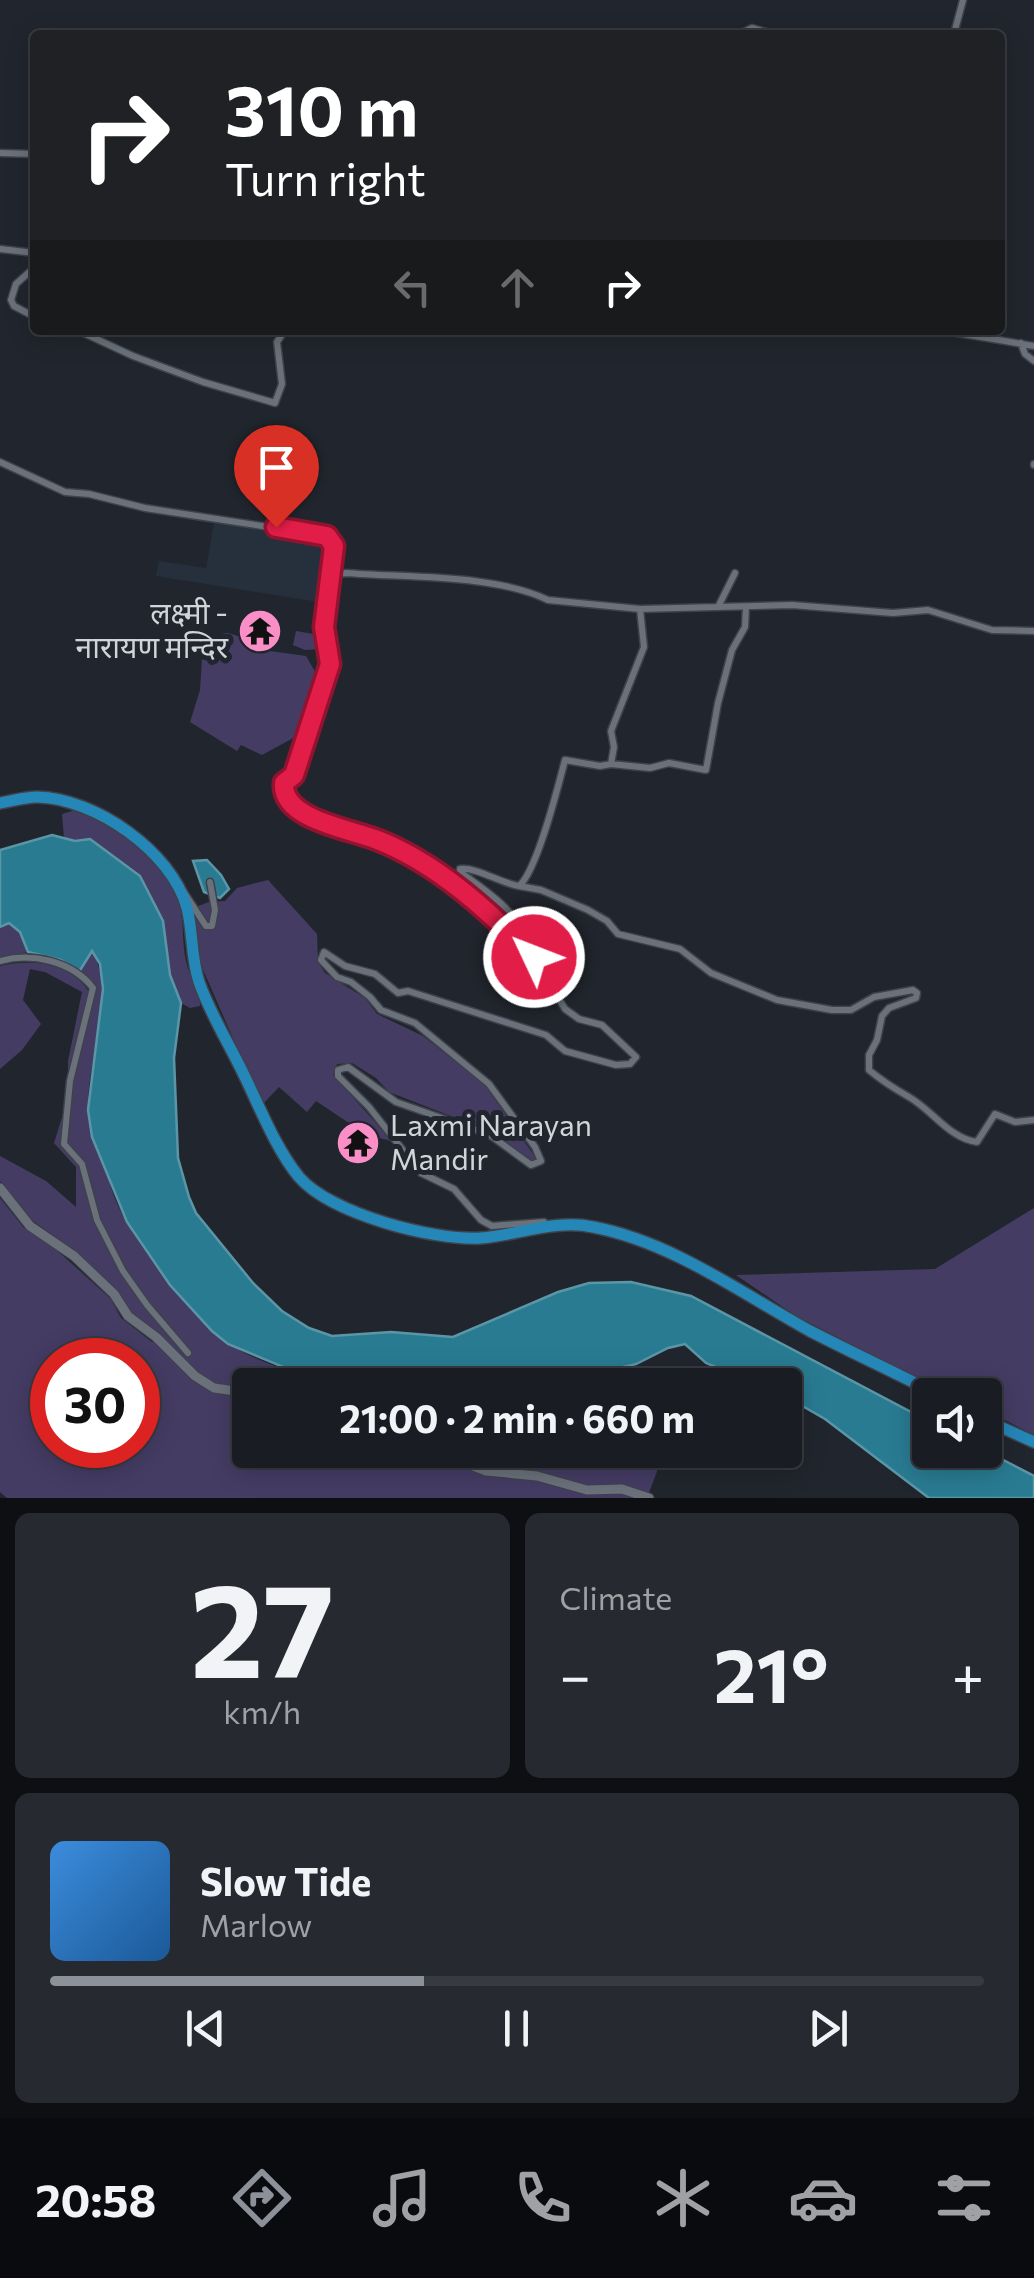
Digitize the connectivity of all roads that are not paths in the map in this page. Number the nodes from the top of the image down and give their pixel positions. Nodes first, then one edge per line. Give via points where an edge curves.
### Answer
1 (962, 0) edge
2 (954, 30) edge
3 (0, 152) edge
4 (30, 154) edge
5 (0, 249) edge
6 (30, 252) edge
7 (30, 271) edge
8 (30, 314) edge
9 (88, 335) edge
10 (282, 335) edge
11 (969, 335) edge
12 (1022, 344) junction
13 (1034, 346) edge
14 (1034, 361) edge
15 (0, 462) edge
16 (330, 574) junction
17 (735, 574) dead end
18 (718, 607) junction
19 (746, 607) junction
20 (640, 610) junction
21 (1034, 631) edge
22 (611, 764) junction
23 (0, 804) edge
24 (174, 878) junction
25 (210, 882) dead end
26 (519, 886) junction
27 (534, 957) junction
28 (0, 961) edge
29 (1034, 1120) edge
30 (0, 1188) edge
31 (546, 1227) junction
32 (188, 1353) dead end
33 (912, 1381) edge
34 (232, 1390) edge
35 (1002, 1428) edge
36 (1034, 1442) edge
37 (480, 1468) edge
38 (649, 1498) edge

1 - 2 street
3 - 4 street
5 - 6 street
7 - 8 street via 11,300
9 - 10 street via 275,403 282,384
11 - 12 street
12 - 13 street
12 - 14 street
15 - 16 street via 65,492 330,538
16 - 20 street via 488,584 548,600
16 - 27 street via 324,627 330,664 294,775 284,783 288,802 433,870
17 - 18 street
18 - 19 street
18 - 20 street
19 - 21 street via 928,610 992,630
19 - 22 street via 706,770
20 - 22 street via 644,647 611,731
22 - 26 street via 566,760 534,862
23 - 24 highway via 34,797 89,809 145,845
24 - 25 street via 206,926 215,919
24 - 31 highway via 210,1010 298,1176 351,1212 442,1235 484,1238
26 - 27 street via 460,869 524,930
26 - 29 street via 588,910 618,934 680,950 712,973 777,1000 851,1010 874,997 912,990 916,998 882,1016 868,1070 971,1142 996,1114
27 - 31 street via 565,1009 602,1025 635,1052 634,1061 616,1065 565,1051 546,1035 506,1020 398,993 327,952 321,960 489,1084 541,1158 531,1164 490,1135 396,1102 348,1067 338,1076 416,1168 454,1189 484,1223
28 - 32 street via 32,956 58,963 92,988 70,1081 64,1144 82,1164 97,1220 123,1271
30 - 34 street via 30,1226 74,1256 195,1376
31 - 33 highway via 589,1226 671,1252
35 - 36 highway
37 - 38 street

